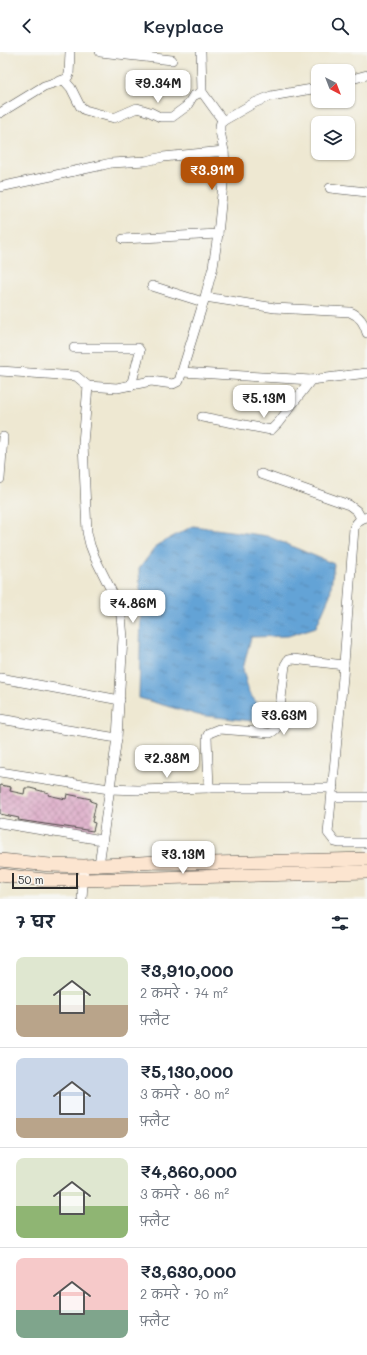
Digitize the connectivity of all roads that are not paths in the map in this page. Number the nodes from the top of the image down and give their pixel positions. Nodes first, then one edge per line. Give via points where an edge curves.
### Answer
1 (70, 52) edge
2 (100, 52) edge
3 (201, 52) edge
4 (172, 60) dead end
5 (367, 75) edge
6 (355, 78) edge
7 (64, 80) junction
8 (311, 89) edge
9 (202, 92) junction
10 (0, 113) edge
11 (223, 121) junction
12 (224, 151) junction
13 (0, 187) edge
14 (330, 188) dead end
15 (367, 192) edge
16 (218, 234) junction
17 (123, 239) dead end
18 (152, 286) dead end
19 (204, 299) junction
20 (367, 332) edge
21 (74, 348) dead end
22 (0, 371) edge
23 (182, 372) junction
24 (367, 373) edge
25 (311, 380) junction
26 (88, 386) junction
27 (131, 386) junction
28 (202, 417) dead end
29 (3, 437) dead end
30 (261, 474) dead end
31 (0, 479) edge
32 (364, 518) edge
33 (344, 665) junction
34 (0, 678) edge
35 (120, 700) junction
36 (0, 719) edge
37 (117, 738) junction
38 (0, 772) edge
39 (209, 788) junction
40 (110, 789) junction
41 (333, 792) junction
42 (367, 797) edge
43 (0, 823) edge
44 (102, 840) junction
45 (367, 842) edge
46 (367, 859) edge
47 (0, 860) edge
48 (99, 865) junction
49 (84, 866) junction
50 (367, 872) edge
51 (0, 875) edge
52 (83, 880) junction
53 (82, 899) edge

1 - 7 street via 69,75
2 - 4 street
3 - 9 street
5 - 6 street
7 - 9 street via 82,108 114,118 137,108 160,118 172,117 187,106 193,96
7 - 10 street via 44,86
8 - 11 street via 271,96
9 - 11 street
11 - 12 street via 220,126
12 - 13 street via 108,163
12 - 16 street via 224,179
14 - 15 street
16 - 17 street
16 - 19 street via 213,267
18 - 19 street
19 - 20 street via 275,308 350,312 362,321
19 - 23 street
21 - 27 street via 138,348 140,351
22 - 26 street via 76,376
23 - 25 street
23 - 27 street via 173,384 151,381
24 - 25 street
25 - 28 street via 271,430
26 - 27 street
26 - 35 street via 83,443 87,532 95,558 121,616 123,638
29 - 31 street
30 - 32 street via 349,505
32 - 33 street via 356,522 354,528
33 - 39 street via 288,660 285,664 278,724 274,732 219,729 212,731 207,737
33 - 41 street
34 - 35 street
35 - 37 street
36 - 37 street
37 - 40 street
38 - 40 street
39 - 40 street
39 - 41 street
40 - 44 street
41 - 42 street
41 - 45 street via 328,833 331,838 339,843
43 - 44 street
44 - 48 street
46 - 48 street
47 - 49 street via 50,866
48 - 49 street
49 - 52 street
50 - 52 street
51 - 52 street via 45,880
52 - 53 street

